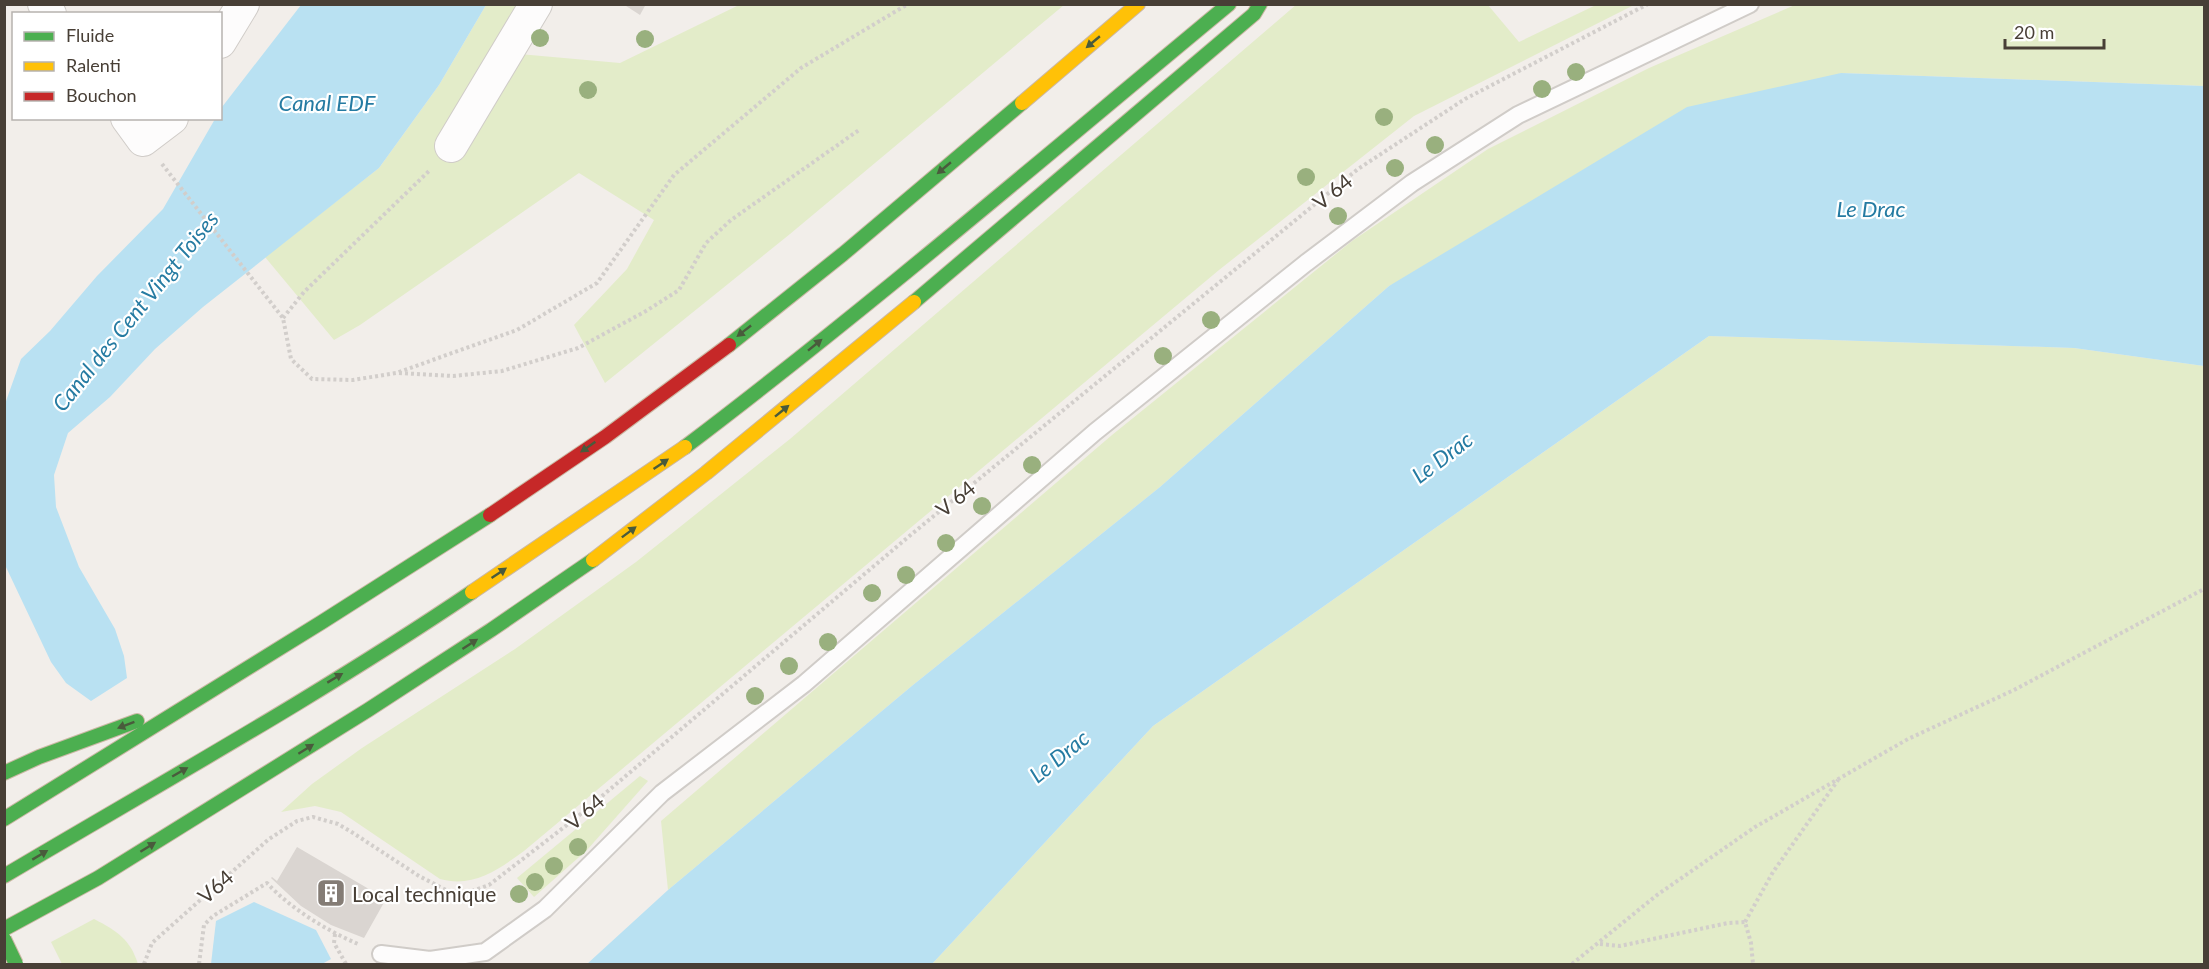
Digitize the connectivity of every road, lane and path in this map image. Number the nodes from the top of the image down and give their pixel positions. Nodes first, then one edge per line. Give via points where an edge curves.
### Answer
1 (243, 4) edge
2 (536, 4) edge
3 (908, 4) edge
4 (1138, 4) edge
5 (1229, 4) edge
6 (1260, 4) edge
7 (1648, 4) edge
8 (1750, 4) edge
9 (222, 39) edge
10 (165, 120) edge
11 (135, 129) edge
12 (859, 130) dead end
13 (451, 146) joint
14 (163, 165) dead end
15 (283, 318) junction
16 (396, 373) junction
17 (2205, 589) edge
18 (200, 697) junction
19 (4, 773) edge
20 (1839, 778) junction
21 (4, 819) edge
22 (269, 839) joint
23 (4, 876) edge
24 (98, 878) junction
25 (48, 922) dead end
26 (1745, 922) junction
27 (4, 929) edge
28 (336, 934) junction
29 (4, 939) edge
30 (22, 940) dead end
31 (1599, 944) junction
32 (4, 951) edge
33 (381, 954) joint
34 (16, 964) edge
35 (144, 964) edge
36 (199, 964) edge
37 (346, 964) edge
38 (1572, 964) edge
39 (1753, 964) edge

1 - 9 street
2 - 13 street
3 - 16 path via 801,68 674,175 597,282 517,330
4 -> 18 highway via 906,201 660,396 501,508
23 -> 5 highway via 435,617 671,457 911,268
24 -> 6 highway via 491,630 595,558 886,326 1254,14
7 - 22 path, V 64 via 1465,99 1358,169 912,533 576,818 489,885 466,892 446,891 344,827 313,817 297,821
8 - 33 lane via 1518,116 1385,203 1095,432 804,684 662,793 545,909 485,952 430,960
10 - 11 street
12 - 16 path via 731,220 706,243 679,290 578,348 502,371 453,376
13 - 15 path via 304,292
14 - 15 path
15 - 16 path via 291,359 312,379 353,380
17 - 20 path
18 -> 19 highway
18 - 21 highway
20 - 26 path via 1773,872
20 - 31 path via 1755,827 1676,881
22 - 35 path, V64 via 152,943
24 - 25 highway
24 - 27 highway
26 - 31 path via 1620,946
26 - 39 path
28 - 33 path
28 - 36 path via 277,895 267,883 204,925
28 - 37 path via 334,943
29 - 34 highway, bridge
30 - 32 highway
31 - 38 path

